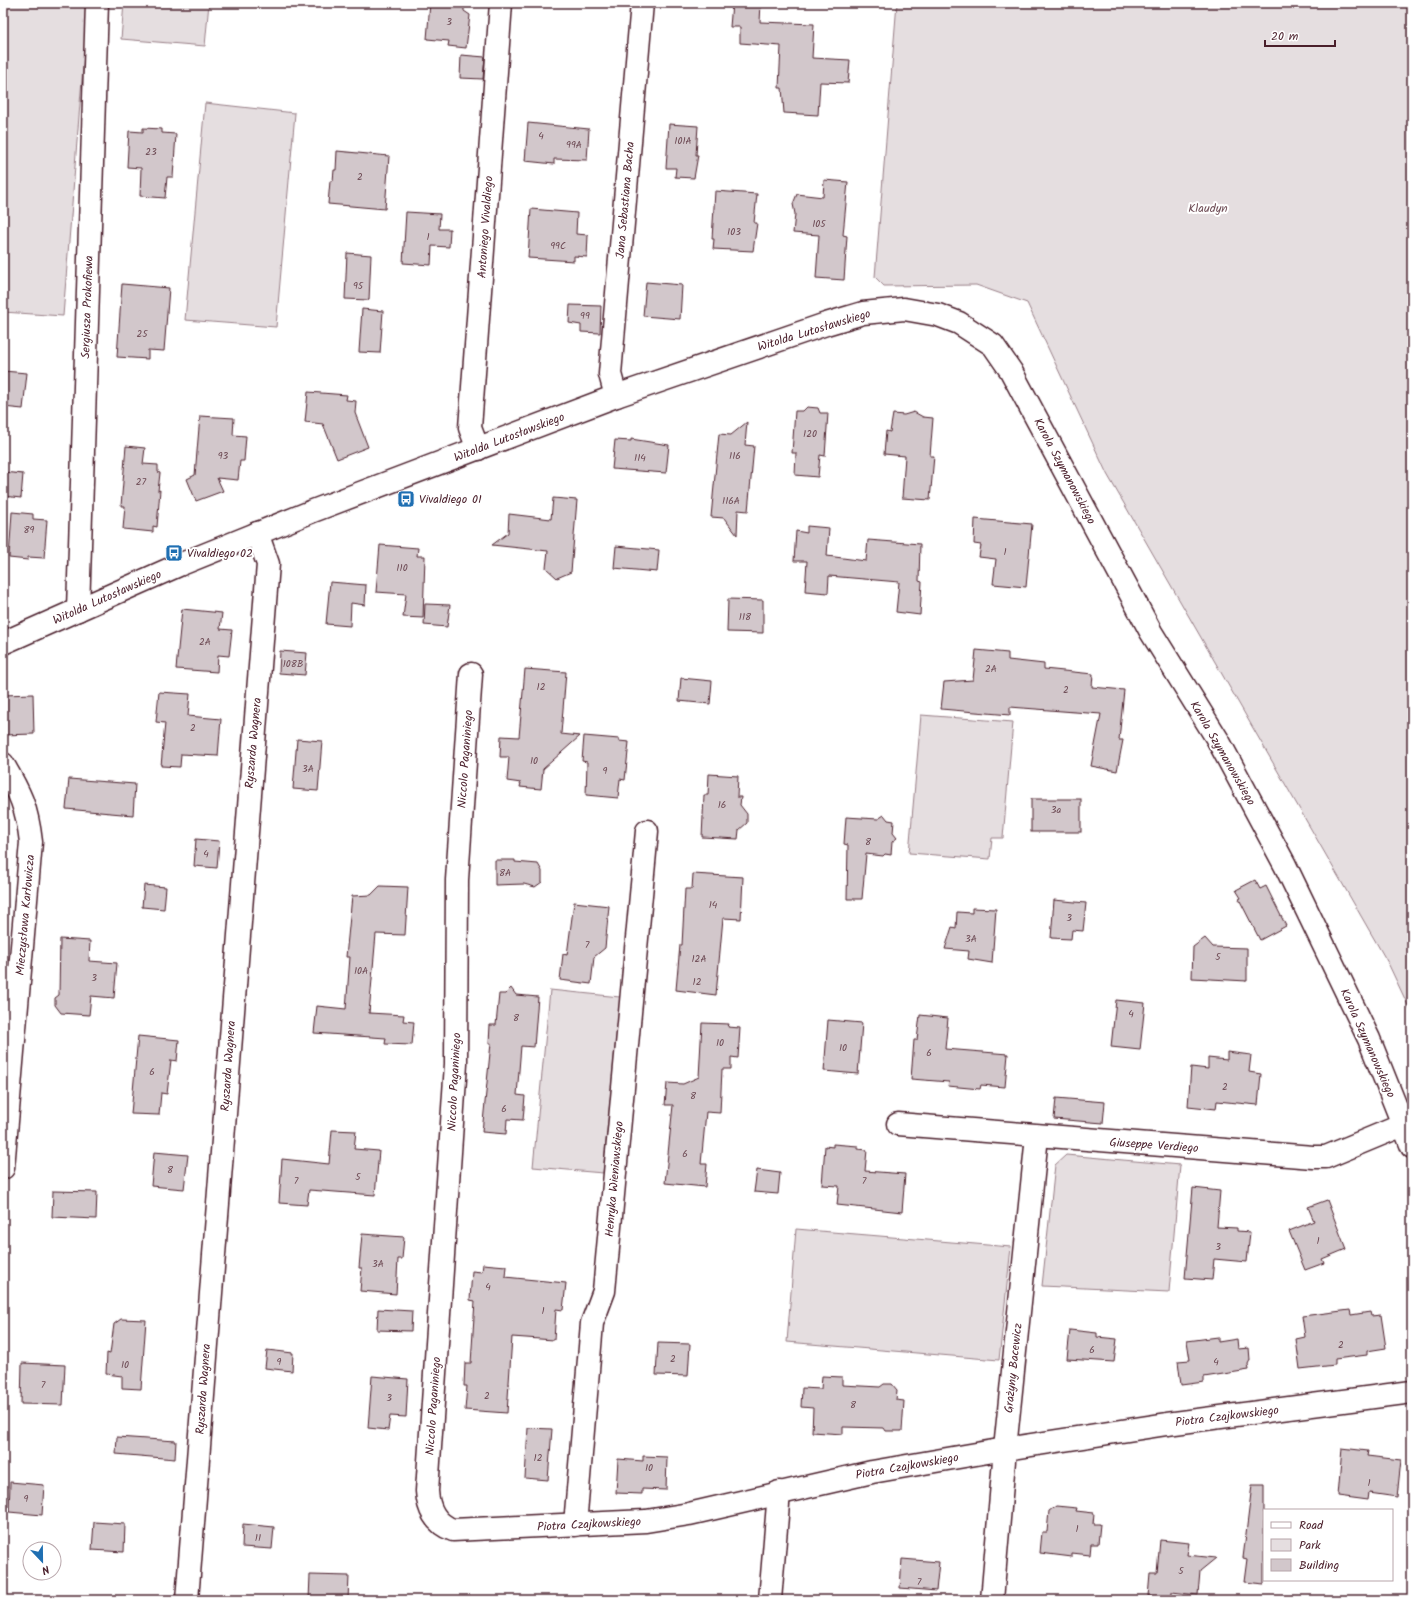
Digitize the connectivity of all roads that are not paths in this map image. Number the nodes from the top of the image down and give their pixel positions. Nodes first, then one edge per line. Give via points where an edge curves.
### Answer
1 (97, 3) edge
2 (501, 3) edge
3 (642, 3) edge
4 (1011, 371) joint
5 (616, 396) junction
6 (478, 449) junction
7 (257, 533) junction
8 (78, 610) junction
9 (3, 643) edge
10 (471, 674) dead end
11 (3, 764) edge
12 (647, 831) dead end
13 (898, 1124) dead end
14 (1403, 1125) junction
15 (1037, 1136) junction
16 (1412, 1146) edge
17 (3, 1168) edge
18 (1412, 1392) edge
19 (1005, 1449) junction
20 (427, 1490) joint
21 (779, 1492) junction
22 (575, 1525) junction
23 (187, 1600) edge
24 (770, 1600) edge
25 (992, 1600) edge

1 - 8 street, Sergiusza Prokofiewa
2 - 6 street, Antoniego Vivaldiego via 470,428
3 - 5 street, Jana Sebastiana Bacha via 610,374
4 - 5 street, Witolda Lutosławskiego via 993,345 959,323 916,310 888,309 826,324
4 - 14 street, Karola Szymanowskiego via 1148,626 1218,740 1284,865 1369,1039
5 - 6 street, Witolda Lutosławskiego
6 - 7 street, Witolda Lutosławskiego
7 - 8 street, Witolda Lutosławskiego
7 - 23 street, Ryszarda Wagnera via 268,564
8 - 9 street, Witolda Lutosławskiego
10 - 20 street, Niccolo Paganiniego via 457,880 456,1064
11 - 17 street, Mieczysława Karłowicza via 21,796 29,821 31,842
12 - 22 street, Henryka Wieniawskiego via 604,1291 592,1323
13 - 15 street, Giuseppe Verdiego
14 - 15 street, Giuseppe Verdiego via 1326,1156 1313,1157
14 - 16 street, Karola Szymanowskiego
15 - 19 street, Grażyny Bacewicz
18 - 19 street, Piotra Czajkowskiego via 1167,1424
19 - 21 street, Piotra Czajkowskiego via 872,1472
19 - 25 street, Grażyny Bacewicz
20 - 22 street, Piotra Czajkowskiego via 433,1514 444,1527 453,1530
21 - 22 street, Piotra Czajkowskiego via 689,1514 646,1521
21 - 24 street

